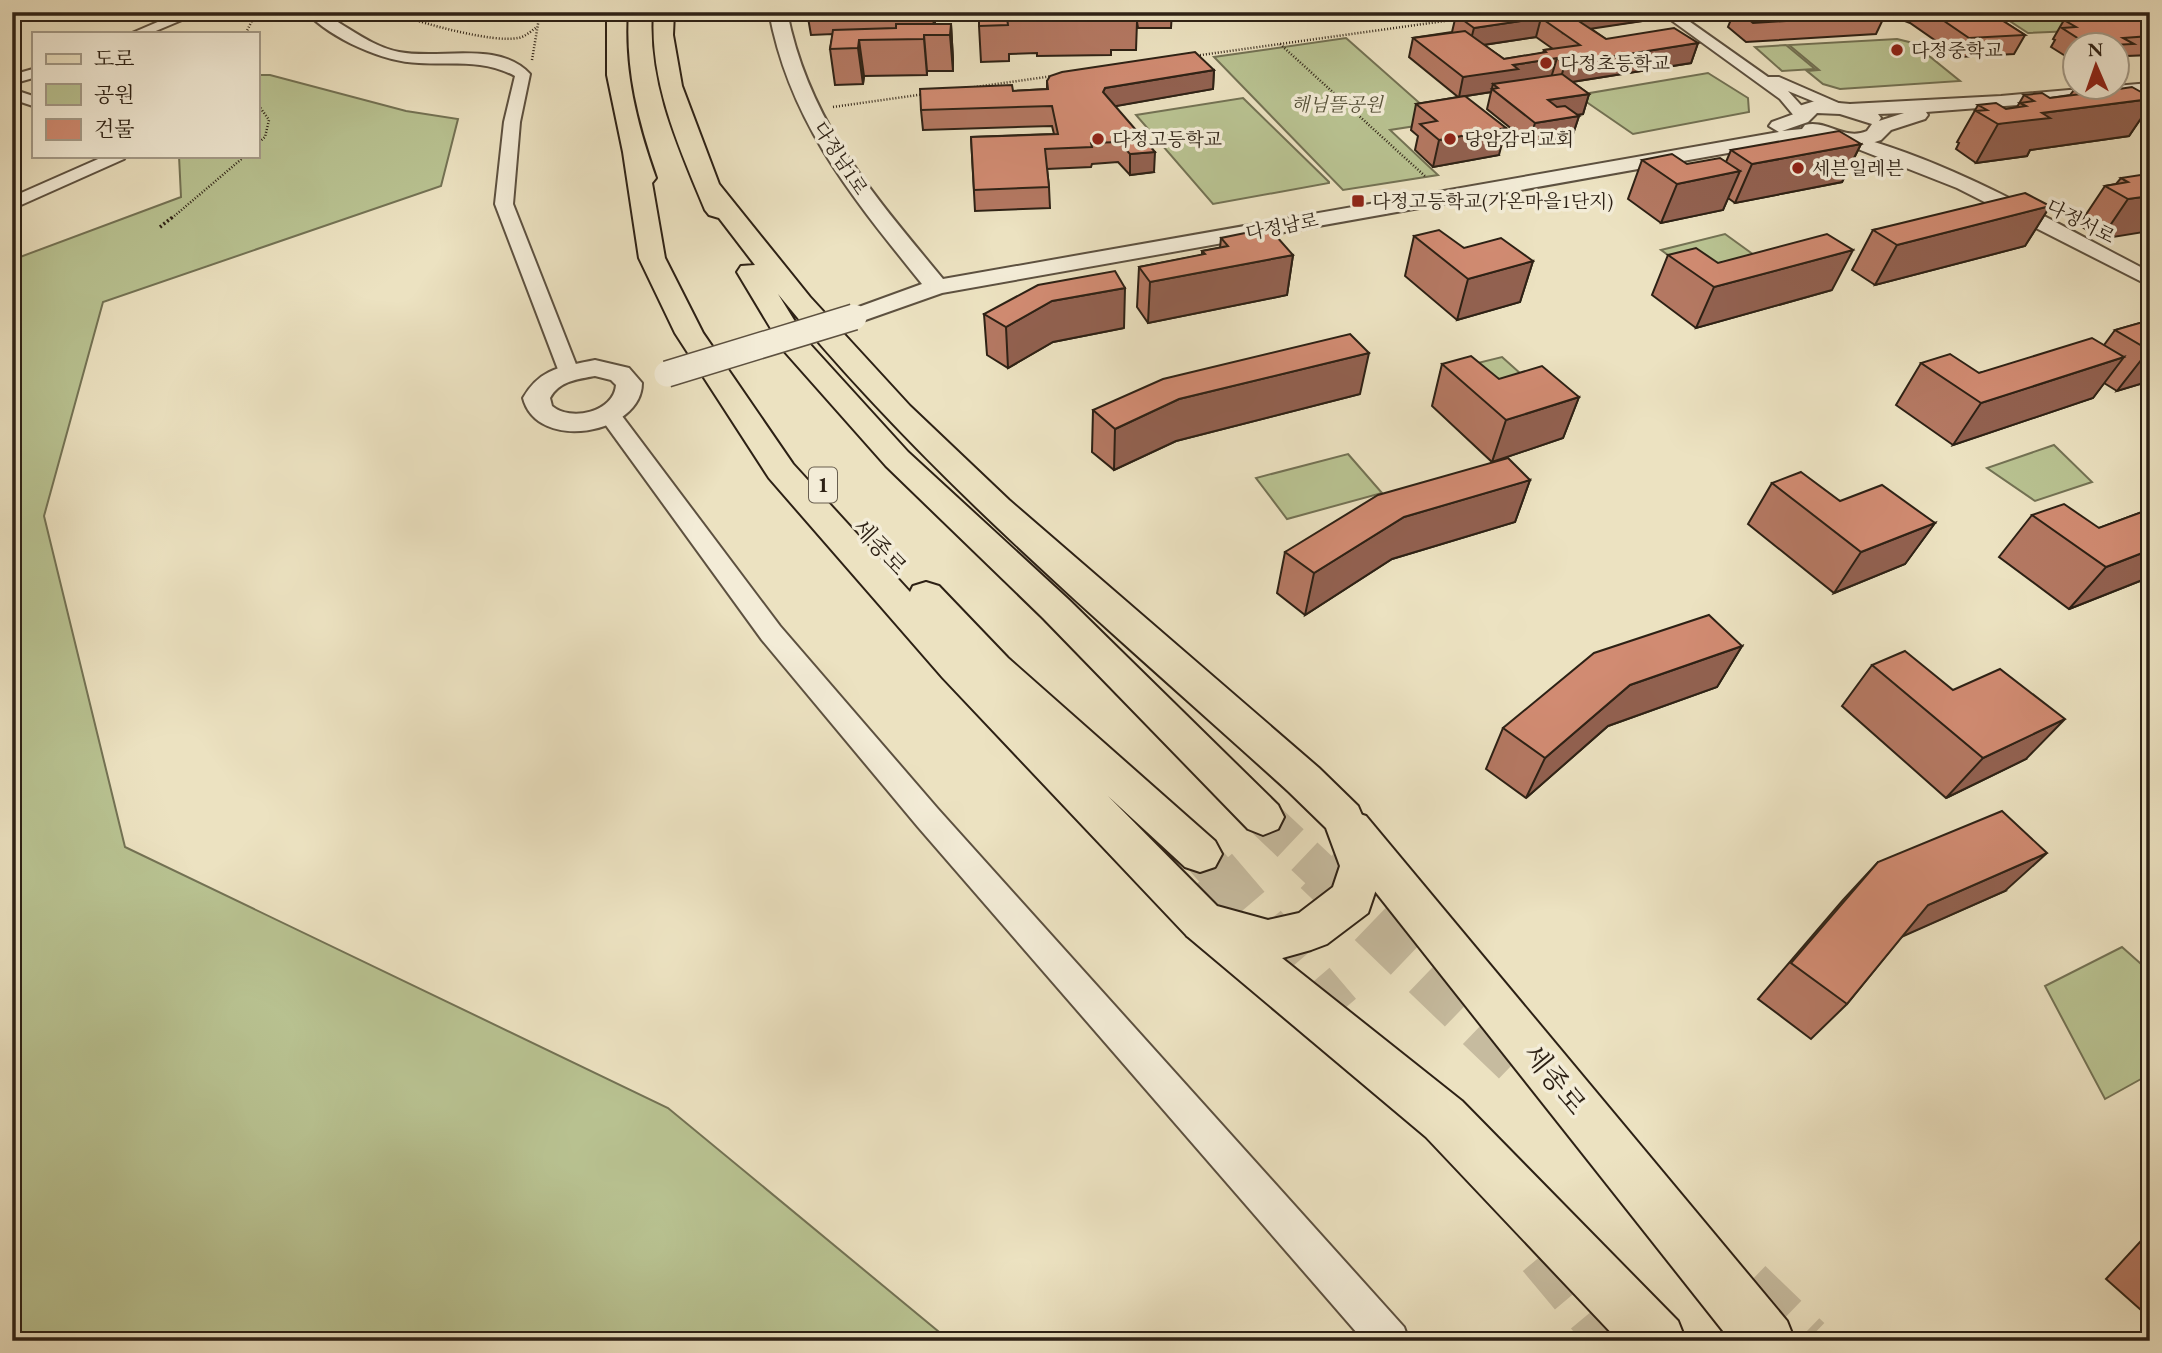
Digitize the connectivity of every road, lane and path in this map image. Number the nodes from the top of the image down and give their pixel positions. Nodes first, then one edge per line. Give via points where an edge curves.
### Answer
1 (30, 12) edge
2 (194, 12) edge
3 (256, 12) edge
4 (313, 12) edge
5 (402, 12) edge
6 (540, 12) edge
7 (617, 12) edge
8 (664, 12) edge
9 (778, 12) edge
10 (1667, 12) edge
11 (12, 16) edge
12 (1465, 18) edge
13 (537, 27) junction
14 (142, 32) edge
15 (246, 32) edge
16 (1280, 44) junction
17 (1183, 58) edge
18 (1747, 68) junction
19 (32, 73) edge
20 (523, 75) junction
21 (1059, 75) edge
22 (12, 80) edge
23 (962, 88) edge
24 (2150, 89) edge
25 (935, 92) edge
26 (12, 94) edge
27 (32, 101) edge
28 (2001, 102) junction
29 (259, 106) edge
30 (824, 108) dead end
31 (1846, 109) junction
32 (1801, 116) junction
33 (1881, 129) junction
34 (1824, 134) junction
35 (1846, 139) junction
36 (259, 142) edge
37 (1713, 149) junction
38 (635, 153) junction
39 (114, 158) edge
40 (243, 158) edge
41 (1426, 177) dead end
42 (708, 186) junction
43 (12, 188) edge
44 (31, 195) junction
45 (1992, 199) junction
46 (12, 204) edge
47 (160, 227) dead end
48 (2150, 280) edge
49 (937, 287) junction
50 (569, 372) junction
51 (629, 383) junction
52 (608, 413) junction
53 (1263, 817) tunnel mouth
54 (1343, 818) junction
55 (1200, 854) tunnel mouth
56 (1203, 922) junction
57 (1390, 1341) edge
58 (1658, 1341) edge
59 (1767, 1341) edge

1 - 11 path
2 - 14 street
3 - 15 path
4 - 20 street via 363,44 401,57 476,57 504,62
5 - 13 path via 400,15 411,20 486,37 518,38
6 - 13 path
7 - 38 main road, 세종로 / 1 via 619,85
8 - 42 main road via 670,78
9 - 49 street, 다정남1로 via 790,69 838,160
10 - 18 street
12 - 16 path
13 - 20 path via 528,72
16 - 17 path
16 - 41 path
18 - 31 street
18 - 32 street via 1785,96
19 - 22 street
20 - 50 street via 512,121 503,204
21 - 23 path
24 - 28 street
25 - 30 path
26 - 27 street
28 - 31 street
28 - 33 street via 1908,117
29 - 36 path via 269,120
31 - 32 street via 1815,107
31 - 33 street via 1875,120
32 - 34 street
32 - 37 street
33 - 35 street via 1875,136
33 - 45 street via 1905,149
34 - 35 street
34 - 37 street
35 - 45 street via 1891,153
37 - 49 street, 다정남로
38 - 55 main road, 세종로 / 1 via 670,247 732,365 827,490 994,668
38 - 56 main road via 652,258 690,333 781,471 957,668
39 - 44 street
40 - 47 path
42 - 53 main road via 729,234 795,346 897,459 1056,609
42 - 54 main road, 세종로 via 754,248 898,412 1000,510
43 - 44 street
44 - 46 street
45 - 48 street, 다정서로
49 - 51 street, 다정남로, bridge via 854,317
50 - 51 street via 609,369
50 - 52 street via 540,389 535,398 541,414 550,420 579,422
51 - 52 street via 627,397
52 - 57 street via 771,633 928,818
54 - 56 main road via 1362,866 1352,899 1311,930 1268,941
54 - 59 main road, 세종로
56 - 58 main road via 1444,1119

